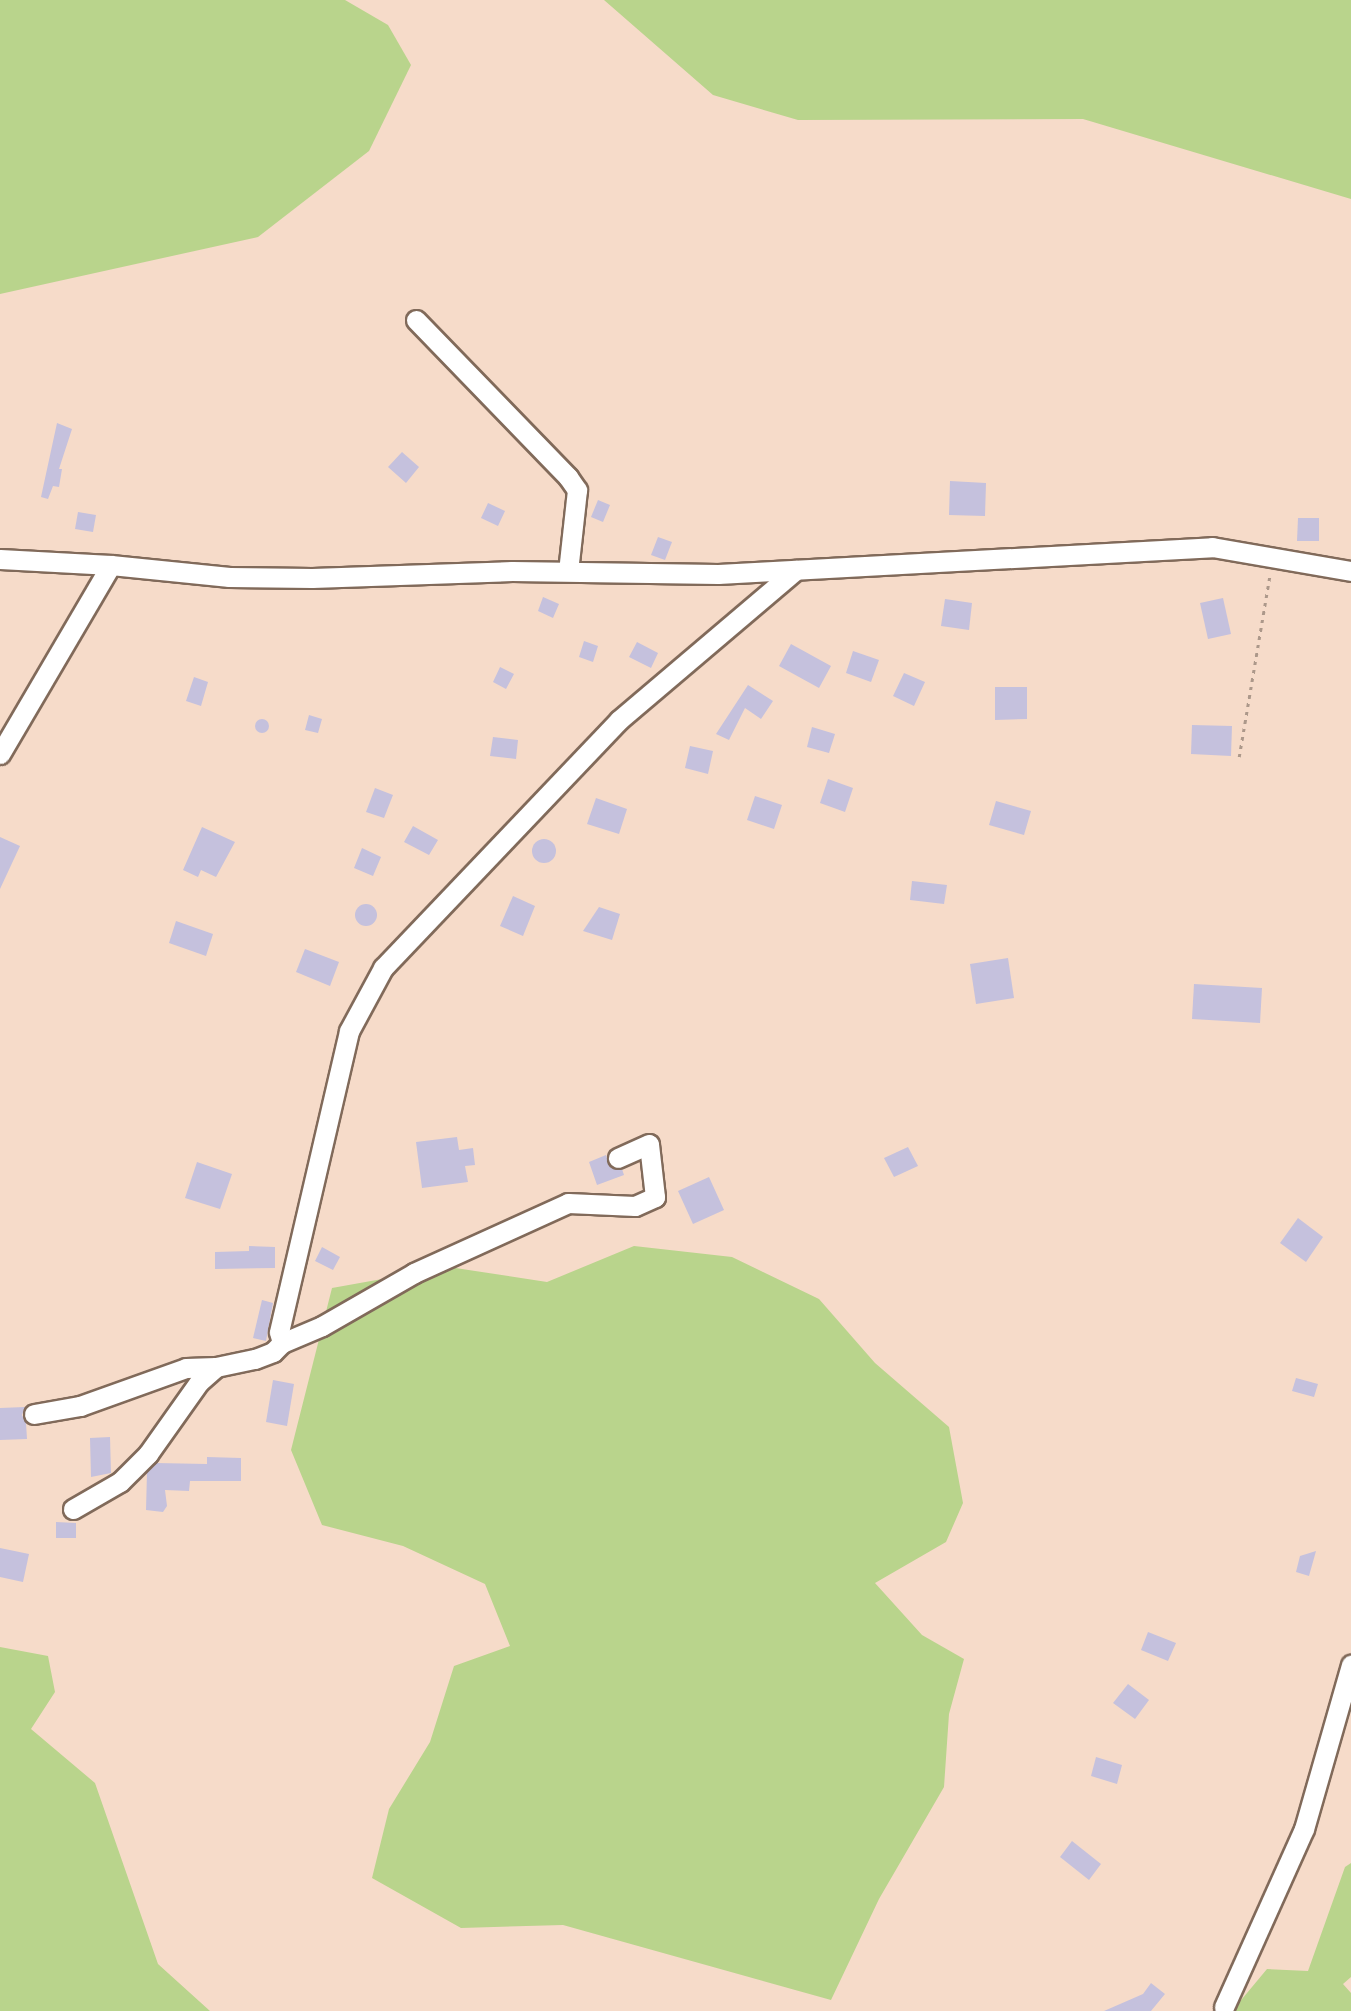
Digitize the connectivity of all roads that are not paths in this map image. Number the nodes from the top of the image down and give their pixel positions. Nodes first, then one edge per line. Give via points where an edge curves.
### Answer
1 (416, 320) dead end
2 (0, 559) edge
3 (111, 565) junction
4 (796, 570) junction
5 (568, 571) junction
6 (1351, 571) edge
7 (0, 754) edge
8 (618, 1158) dead end
9 (282, 1343) junction
10 (216, 1367) junction
11 (34, 1414) dead end
12 (73, 1509) dead end
13 (1351, 1665) edge
14 (1224, 2007) dead end

1 - 5 street via 577,490
2 - 3 street
3 - 5 street via 271,578
3 - 7 street
4 - 5 street via 718,574
4 - 6 street via 1212,547
4 - 9 street via 619,720 383,968 349,1031 279,1332
8 - 9 street via 649,1144 655,1197 635,1206 568,1203 414,1273 322,1326
9 - 10 street via 264,1356
10 - 11 street via 186,1368 80,1406
10 - 12 street via 185,1400 148,1454 120,1482
13 - 14 street via 1304,1829

